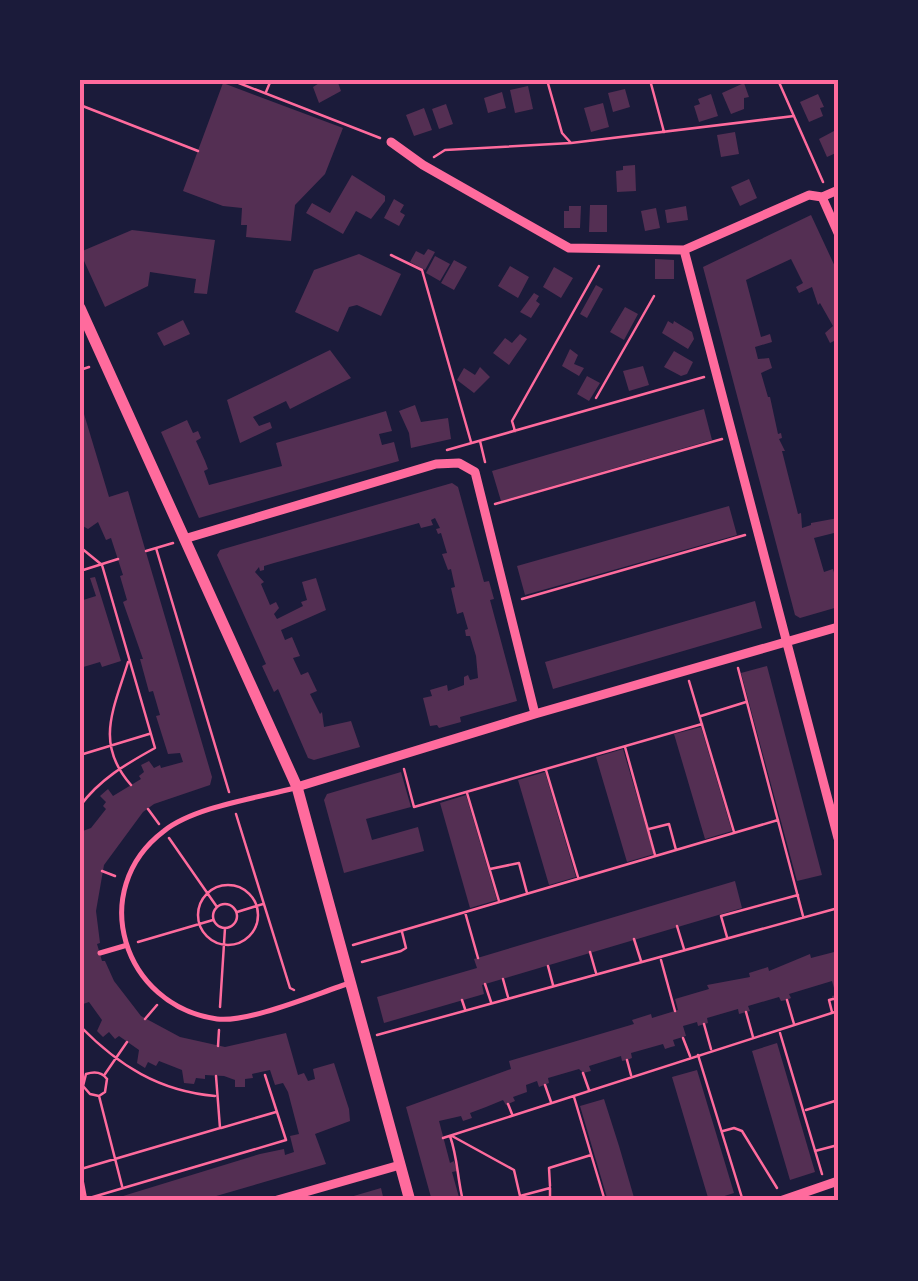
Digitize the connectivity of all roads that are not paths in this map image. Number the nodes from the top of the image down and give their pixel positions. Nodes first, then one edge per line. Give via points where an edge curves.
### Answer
1 (391, 142) road end
2 (838, 190) edge
3 (822, 198) junction
4 (838, 233) edge
5 (684, 250) junction
6 (80, 308) edge
7 (184, 540) junction
8 (838, 626) edge
9 (784, 643) junction
10 (535, 714) junction
11 (298, 787) junction
12 (838, 838) edge
13 (124, 946) junction
14 (100, 953) dead end
15 (352, 982) junction
16 (400, 1165) junction
17 (838, 1180) edge
18 (274, 1201) edge
19 (410, 1201) edge
20 (781, 1201) edge

1 - 5 street via 569,248
2 - 3 street
3 - 4 street
3 - 5 street via 808,195
5 - 9 street
6 - 7 street
7 - 10 street via 458,463 475,472
7 - 11 street
8 - 9 street
9 - 10 street
9 - 12 street
10 - 11 street
11 - 13 lane via 186,818 164,831 126,880
11 - 15 street
13 - 14 lane
13 - 15 lane via 163,997 220,1020
15 - 16 street
16 - 18 street
16 - 19 street
17 - 20 street

